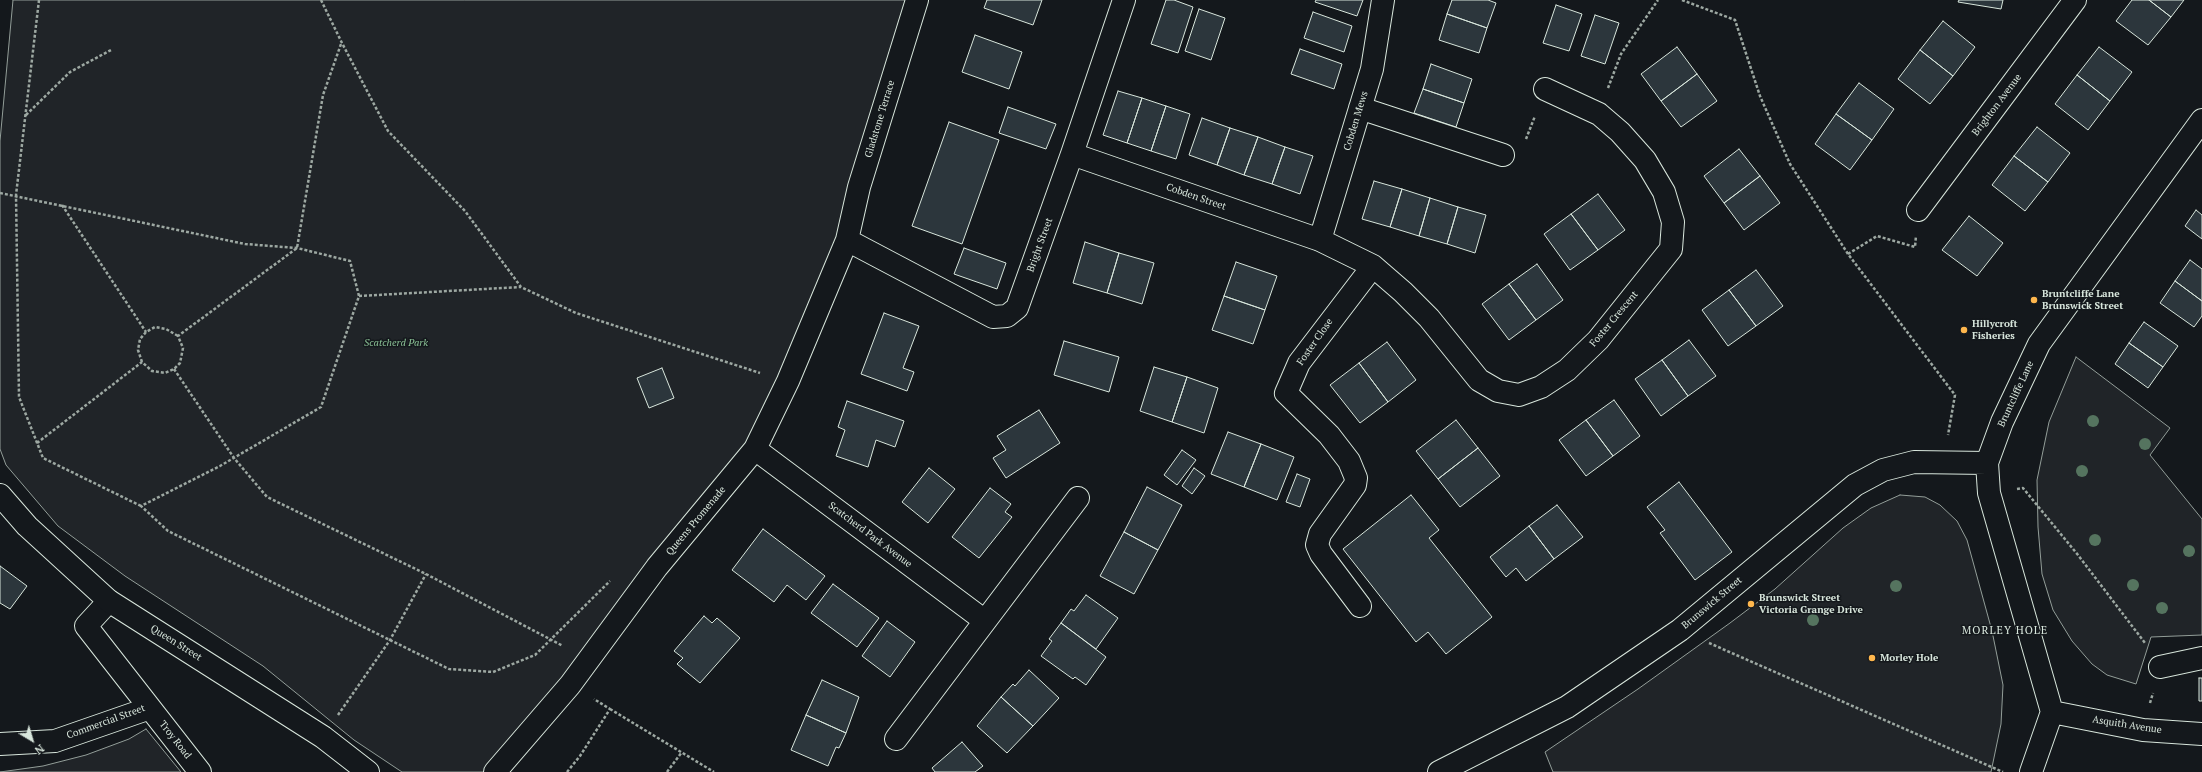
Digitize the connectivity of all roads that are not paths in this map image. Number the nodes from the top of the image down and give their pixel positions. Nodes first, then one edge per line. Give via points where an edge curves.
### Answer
1 (917, 0) edge
2 (1124, 0) edge
3 (1383, 0) edge
4 (2075, 0) edge
5 (1545, 89) road end
6 (1360, 108) junction
7 (2202, 120) edge
8 (1072, 154) junction
9 (1503, 155) road end
10 (1918, 210) road end
11 (847, 240) junction
12 (1320, 240) junction
13 (1373, 266) junction
14 (755, 449) junction
15 (1987, 463) junction
16 (0, 495) edge
17 (1078, 498) dead end
18 (109, 601) junction
19 (1360, 606) dead end
20 (985, 621) junction
21 (2202, 658) edge
22 (2160, 667) road end
23 (150, 708) junction
24 (2052, 712) junction
25 (2202, 734) edge
26 (896, 739) dead end
27 (0, 744) edge
28 (200, 772) edge
29 (368, 772) edge
30 (495, 772) edge
31 (1439, 772) edge
32 (2031, 772) edge

1 - 11 street, Gladstone Terrace via 859,187
2 - 8 street, Bright Street
3 - 6 street, Cobden Mews via 1372,69
4 - 10 street, Brighton Avenue
5 - 13 street, Foster Crescent via 1599,114 1620,132 1645,160 1664,192 1673,222 1671,249 1598,340 1567,370 1540,387 1519,395 1498,391 1479,380 1429,318 1404,292
6 - 9 street
6 - 12 street, Cobden Mews
7 - 15 street, Bruntcliffe Lane via 2039,344 2002,422
8 - 11 street, Bright Street via 1017,308 1007,316 993,317
8 - 12 street, Cobden Street
11 - 14 street, Queens Promenade via 788,381
12 - 13 street, Foster Crescent
13 - 19 street, Foster Close via 1299,363 1286,393 1329,435 1348,461 1356,478 1355,484 1320,534 1318,545 1321,554
14 - 20 street, Scatcherd Park Avenue
14 - 30 street, Queens Promenade via 657,567 570,685
15 - 24 street, Bruntcliffe Lane via 1989,493
15 - 31 street, Brunswick Street via 1914,462 1883,470 1855,485 1680,630 1567,707
16 - 18 street, Queen Street via 27,526
17 - 20 street
18 - 23 street, Commercial Street via 86,626
18 - 29 street, Queen Street via 323,737
20 - 26 street
21 - 22 street
23 - 27 street, Commercial Street via 55,741
23 - 28 street, Troy Road
24 - 25 street, Asquith Avenue via 2143,730
24 - 32 street

